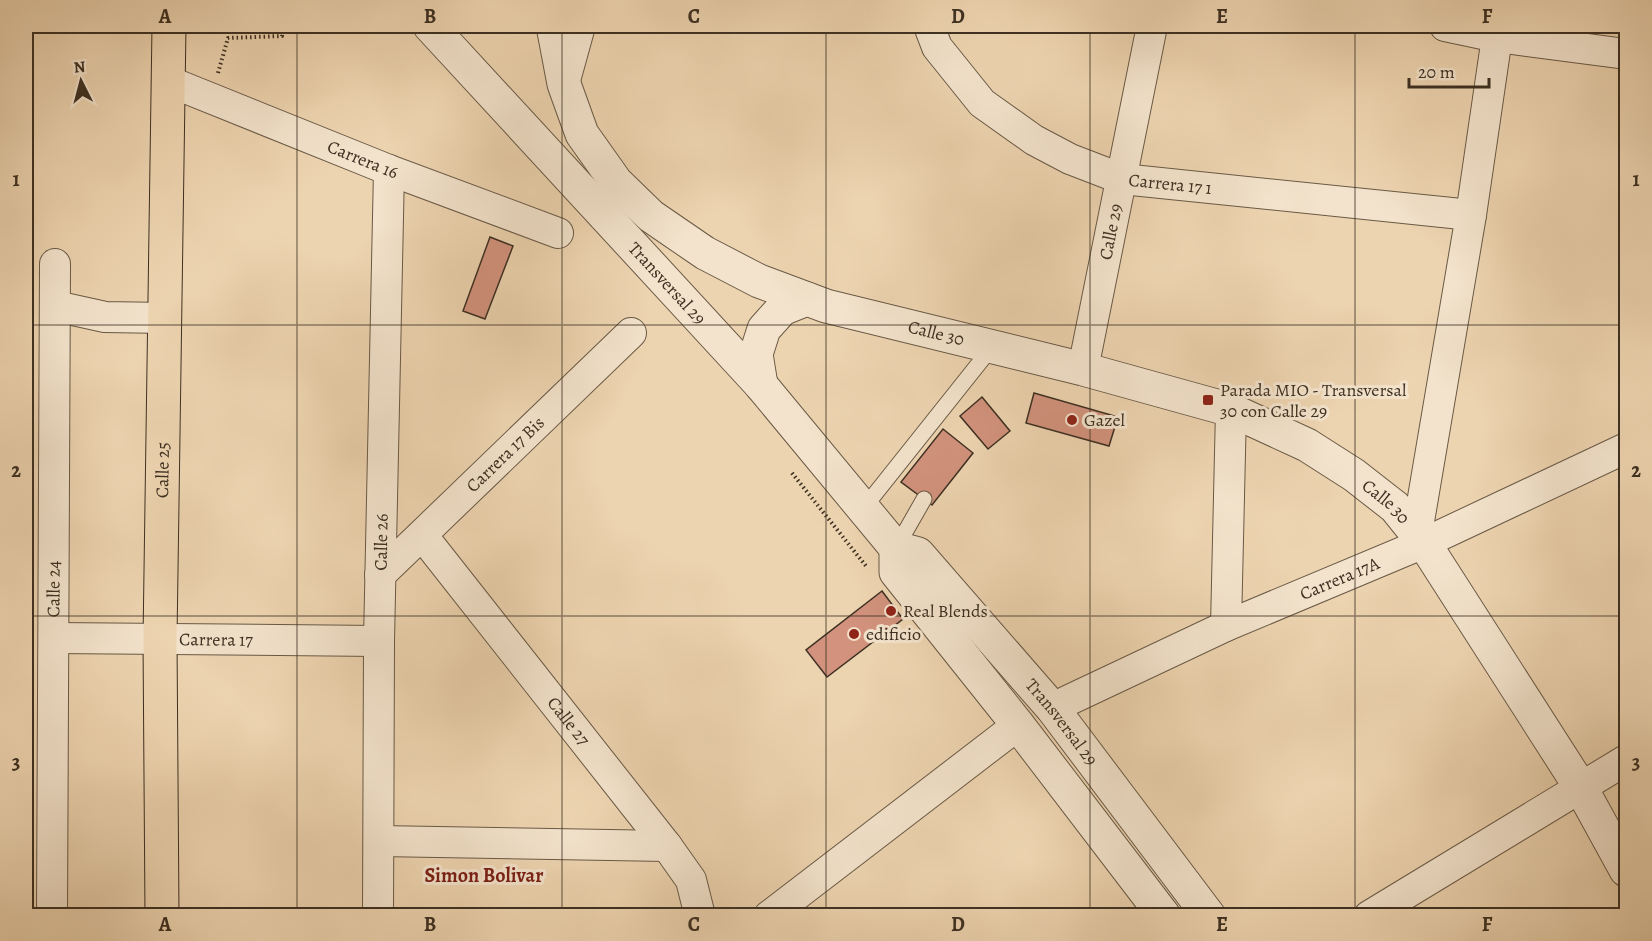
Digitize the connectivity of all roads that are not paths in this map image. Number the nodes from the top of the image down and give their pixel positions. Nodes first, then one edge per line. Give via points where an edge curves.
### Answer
1 (169, 26) edge
2 (430, 26) edge
3 (553, 26) edge
4 (580, 26) edge
5 (929, 26) edge
6 (1152, 26) edge
7 (1445, 26) edge
8 (1496, 31) edge
9 (1626, 54) edge
10 (168, 81) junction
11 (564, 84) junction
12 (389, 170) junction
13 (1122, 179) junction
14 (1471, 215) junction
15 (558, 233) dead end
16 (55, 264) dead end
17 (807, 299) junction
18 (55, 306) junction
19 (166, 318) junction
20 (630, 333) dead end
21 (992, 347) junction
22 (1083, 369) junction
23 (761, 385) junction
24 (1231, 410) junction
25 (1626, 448) edge
26 (924, 500) dead end
27 (863, 509) junction
28 (422, 535) junction
29 (1421, 538) junction
30 (896, 548) junction
31 (380, 575) junction
32 (1226, 626) junction
33 (54, 638) junction
34 (160, 639) junction
35 (379, 640) junction
36 (1053, 709) junction
37 (1018, 725) junction
38 (1626, 760) edge
39 (1581, 788) junction
40 (379, 841) junction
41 (667, 846) junction
42 (1626, 870) edge
43 (52, 915) edge
44 (162, 915) edge
45 (378, 915) edge
46 (700, 915) edge
47 (769, 915) edge
48 (1164, 915) edge
49 (1209, 915) edge
50 (1369, 915) edge

1 - 10 main road, Calle 25
2 - 23 street, Transversal 29
3 - 11 street, Calle 30
4 - 11 street
5 - 13 street, Carrera 17 1 via 937,47 982,103 1034,140
6 - 13 street, Calle 29
7 - 8 street
8 - 9 street
8 - 14 street, Calle 30
10 - 12 street, Carrera 16
10 - 19 main road, Calle 25
11 - 17 street, Calle 30 via 582,134 616,182 651,216 705,253 759,281
12 - 15 street, Carrera 16
12 - 31 street, Calle 26
13 - 14 street, Carrera 17 1
13 - 22 street, Calle 29
14 - 29 street, Calle 30
16 - 18 street, Calle 24
17 - 21 street, Calle 30
17 - 23 street via 782,309 764,329 756,354
18 - 19 street via 105,317
18 - 33 street, Calle 24
19 - 34 main road, Calle 25
20 - 28 street, Carrera 17 Bis
21 - 22 street, Calle 30
21 - 27 lane via 929,437
22 - 24 street, Calle 30
23 - 27 street, Transversal 29
24 - 29 street, Calle 30 via 1307,446 1354,475 1395,507
24 - 32 street
25 - 29 street, Carrera 17A
26 - 30 lane
27 - 30 street, Transversal 29
28 - 31 street, Carrera 17 Bis
28 - 41 street, Calle 27
29 - 32 street, Carrera 17A
29 - 39 street, Calle 30
30 - 36 street, Transversal 29 via 918,554
30 - 37 street, Transversal 29 via 896,572
31 - 35 street, Calle 26
32 - 36 street, Carrera 17A
33 - 34 street, Carrera 17
33 - 43 street, Calle 24
34 - 35 street, Carrera 17
34 - 44 main road, Calle 25
35 - 40 street, Calle 26
36 - 49 street, Transversal 29
37 - 47 street
37 - 48 street, Transversal 29
38 - 39 street
39 - 42 street, Calle 30
39 - 50 street
40 - 41 street
40 - 45 street, Calle 26
41 - 46 street, Calle 27 via 691,880

